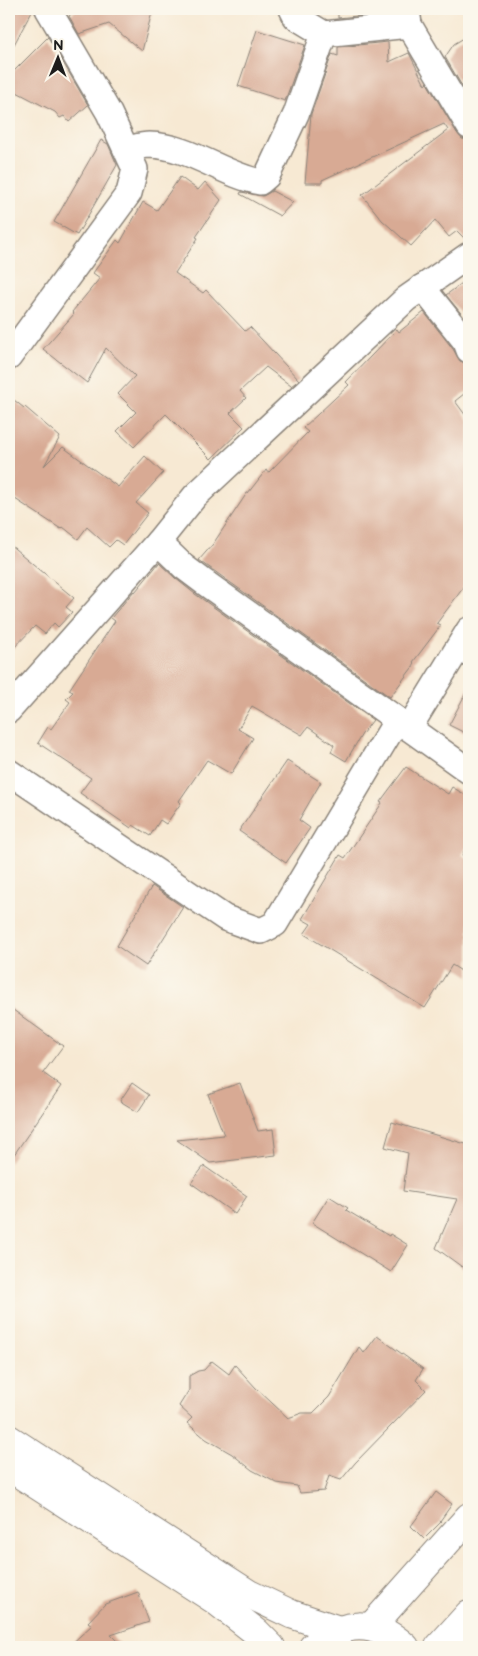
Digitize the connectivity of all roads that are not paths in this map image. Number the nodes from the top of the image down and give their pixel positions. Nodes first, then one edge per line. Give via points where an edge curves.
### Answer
1 (48, 9) edge
2 (292, 9) edge
3 (408, 17) edge
4 (324, 34) junction
5 (469, 126) edge
6 (126, 149) junction
7 (469, 255) edge
8 (422, 287) junction
9 (469, 350) edge
10 (9, 357) edge
11 (158, 542) junction
12 (469, 630) edge
13 (9, 710) edge
14 (403, 724) junction
15 (469, 771) edge
16 (9, 772) edge
17 (9, 1439) edge
18 (9, 1467) edge
19 (469, 1517) edge
20 (469, 1614) edge
21 (371, 1627) junction
22 (339, 1630) junction
23 (271, 1647) edge
24 (313, 1647) edge
25 (405, 1647) edge
26 (439, 1647) edge

1 - 6 street via 109,113
2 - 4 street via 296,17
3 - 4 street
3 - 5 street
4 - 6 street via 296,114 267,176 260,182 246,179 195,155 165,147 146,145
6 - 10 street via 135,169 129,193
7 - 8 street
8 - 9 street
8 - 11 street via 195,496
11 - 13 street
11 - 14 street via 204,582
12 - 14 street
14 - 15 street
14 - 16 street via 275,924 261,931 225,918
17 - 22 main road via 249,1594 291,1614
18 - 23 main road via 215,1600
19 - 21 main road
20 - 26 main road
21 - 22 main road
21 - 25 main road via 392,1636
22 - 24 main road

